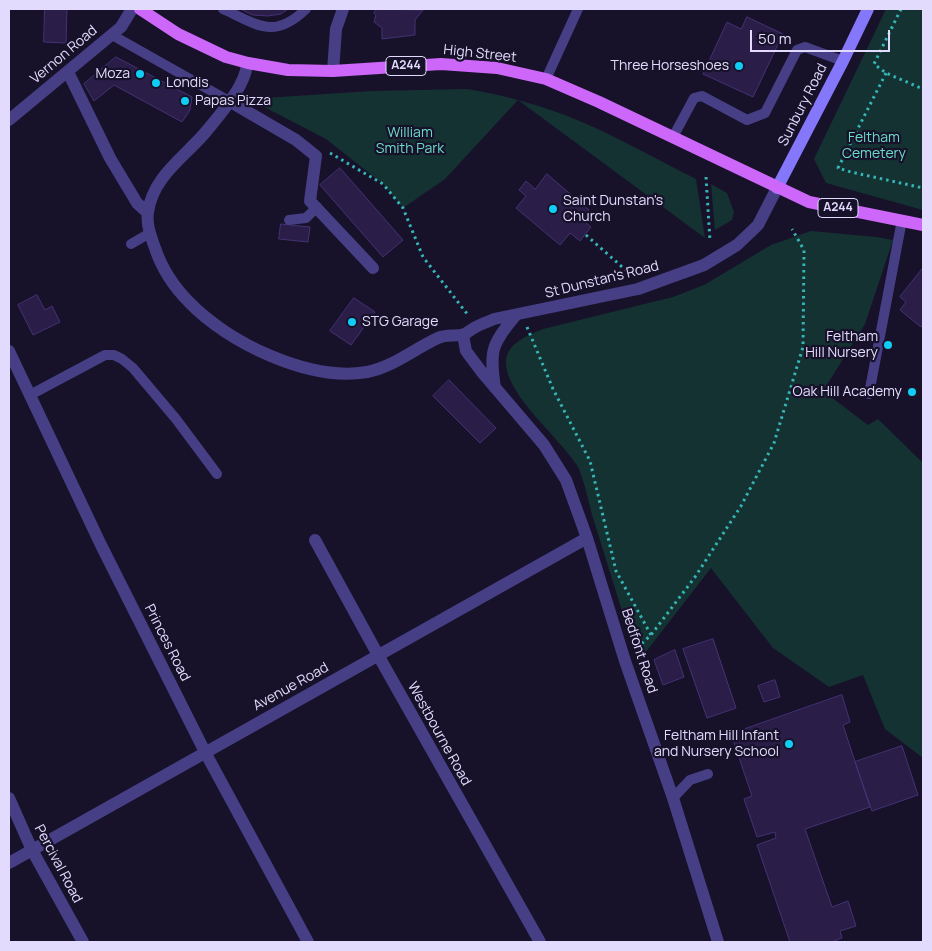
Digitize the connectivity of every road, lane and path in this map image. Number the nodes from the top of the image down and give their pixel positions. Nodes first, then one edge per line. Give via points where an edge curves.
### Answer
1 (132, 9) edge
2 (140, 9) edge
3 (224, 9) edge
4 (306, 9) edge
5 (343, 9) edge
6 (578, 9) edge
7 (868, 9) edge
8 (901, 9) edge
9 (156, 13) edge
10 (112, 35) junction
11 (842, 62) junction
12 (248, 63) junction
13 (333, 71) junction
14 (68, 72) junction
15 (886, 73) junction
16 (546, 79) junction
17 (923, 89) edge
18 (229, 101) junction
19 (9, 120) edge
20 (673, 137) junction
21 (316, 156) junction
22 (706, 177) dead end
23 (777, 188) junction
24 (923, 188) edge
25 (317, 207) junction
26 (148, 213) junction
27 (289, 220) dead end
28 (902, 220) junction
29 (923, 225) edge
30 (792, 229) dead end
31 (150, 234) junction
32 (586, 235) dead end
33 (710, 241) dead end
34 (131, 244) dead end
35 (373, 268) dead end
36 (629, 273) dead end
37 (518, 315) junction
38 (474, 327) junction
39 (463, 335) junction
40 (9, 351) edge
41 (495, 388) junction
42 (869, 394) dead end
43 (30, 395) junction
44 (217, 474) dead end
45 (587, 538) junction
46 (315, 540) dead end
47 (651, 635) junction
48 (378, 655) junction
49 (625, 661) junction
50 (205, 752) junction
51 (708, 774) dead end
52 (9, 798) edge
53 (672, 798) junction
54 (32, 850) junction
55 (9, 863) edge
56 (83, 942) edge
57 (308, 942) edge
58 (540, 942) edge
59 (718, 942) edge

1 - 10 street, Vernon Road
2 - 9 main road, High Street / A244
3 - 4 lane via 258,25 274,28 289,24
5 - 13 street via 336,29
6 - 16 lane
7 - 11 street, Sunbury Road
8 - 15 path via 874,64
9 - 12 main road, High Street / A244 via 178,34 226,57
10 - 14 street, Vernon Road
10 - 18 lane
11 - 20 lane via 805,47 797,50 765,113 747,120 702,96 694,98
11 - 23 street, Sunbury Road
12 - 13 main road, High Street / A244 via 288,70
12 - 18 street, St Dunstan's Road via 242,81
13 - 16 main road, High Street / A244 via 441,64 497,68
14 - 19 street, Vernon Road
14 - 26 street via 110,158 137,203
15 - 17 path
15 - 24 path via 838,168
16 - 20 main road, High Street / A244
18 - 21 street via 296,140
18 - 26 street, St Dunstan's Road via 204,134 164,174 151,197
20 - 23 main road, High Street / A244
21 - 25 street via 310,200
21 - 38 path via 328,151 383,184 403,208 423,256
22 - 33 path
23 - 28 main road, A244 via 816,204
23 - 37 street, St Dunstan's Road via 758,225 737,245 704,265 638,289
25 - 27 lane via 306,218
25 - 35 street
26 - 31 street, St Dunstan's Road
28 - 29 main road, A244
28 - 42 lane
30 - 47 path via 804,250 803,347 774,443 741,506 695,577
31 - 34 lane
31 - 39 street, St Dunstan's Road via 160,261 189,303 211,321 265,354 308,369 338,374 367,372 390,365 441,337
32 - 36 path
37 - 38 street, St Dunstan's Road
37 - 41 street via 499,336 493,349
37 - 47 path via 590,461 616,572
38 - 39 street, St Dunstan's Road
39 - 41 street via 466,351
40 - 43 street, Princes Road
41 - 45 street, Bedfont Road via 544,445 558,467
43 - 44 lane via 105,355 114,354 133,368
43 - 50 street, Princes Road
45 - 48 street, Avenue Road
45 - 49 street, Bedfont Road
46 - 48 street, Westbourne Road
47 - 49 path
48 - 50 street, Avenue Road
48 - 58 street, Westbourne Road
49 - 53 street, Bedfont Road
50 - 54 street, Avenue Road
50 - 57 street, Princes Road
51 - 53 lane via 690,780
52 - 54 street, Percival Road
53 - 59 street, Bedfont Road
54 - 55 street, Avenue Road
54 - 56 street, Percival Road

